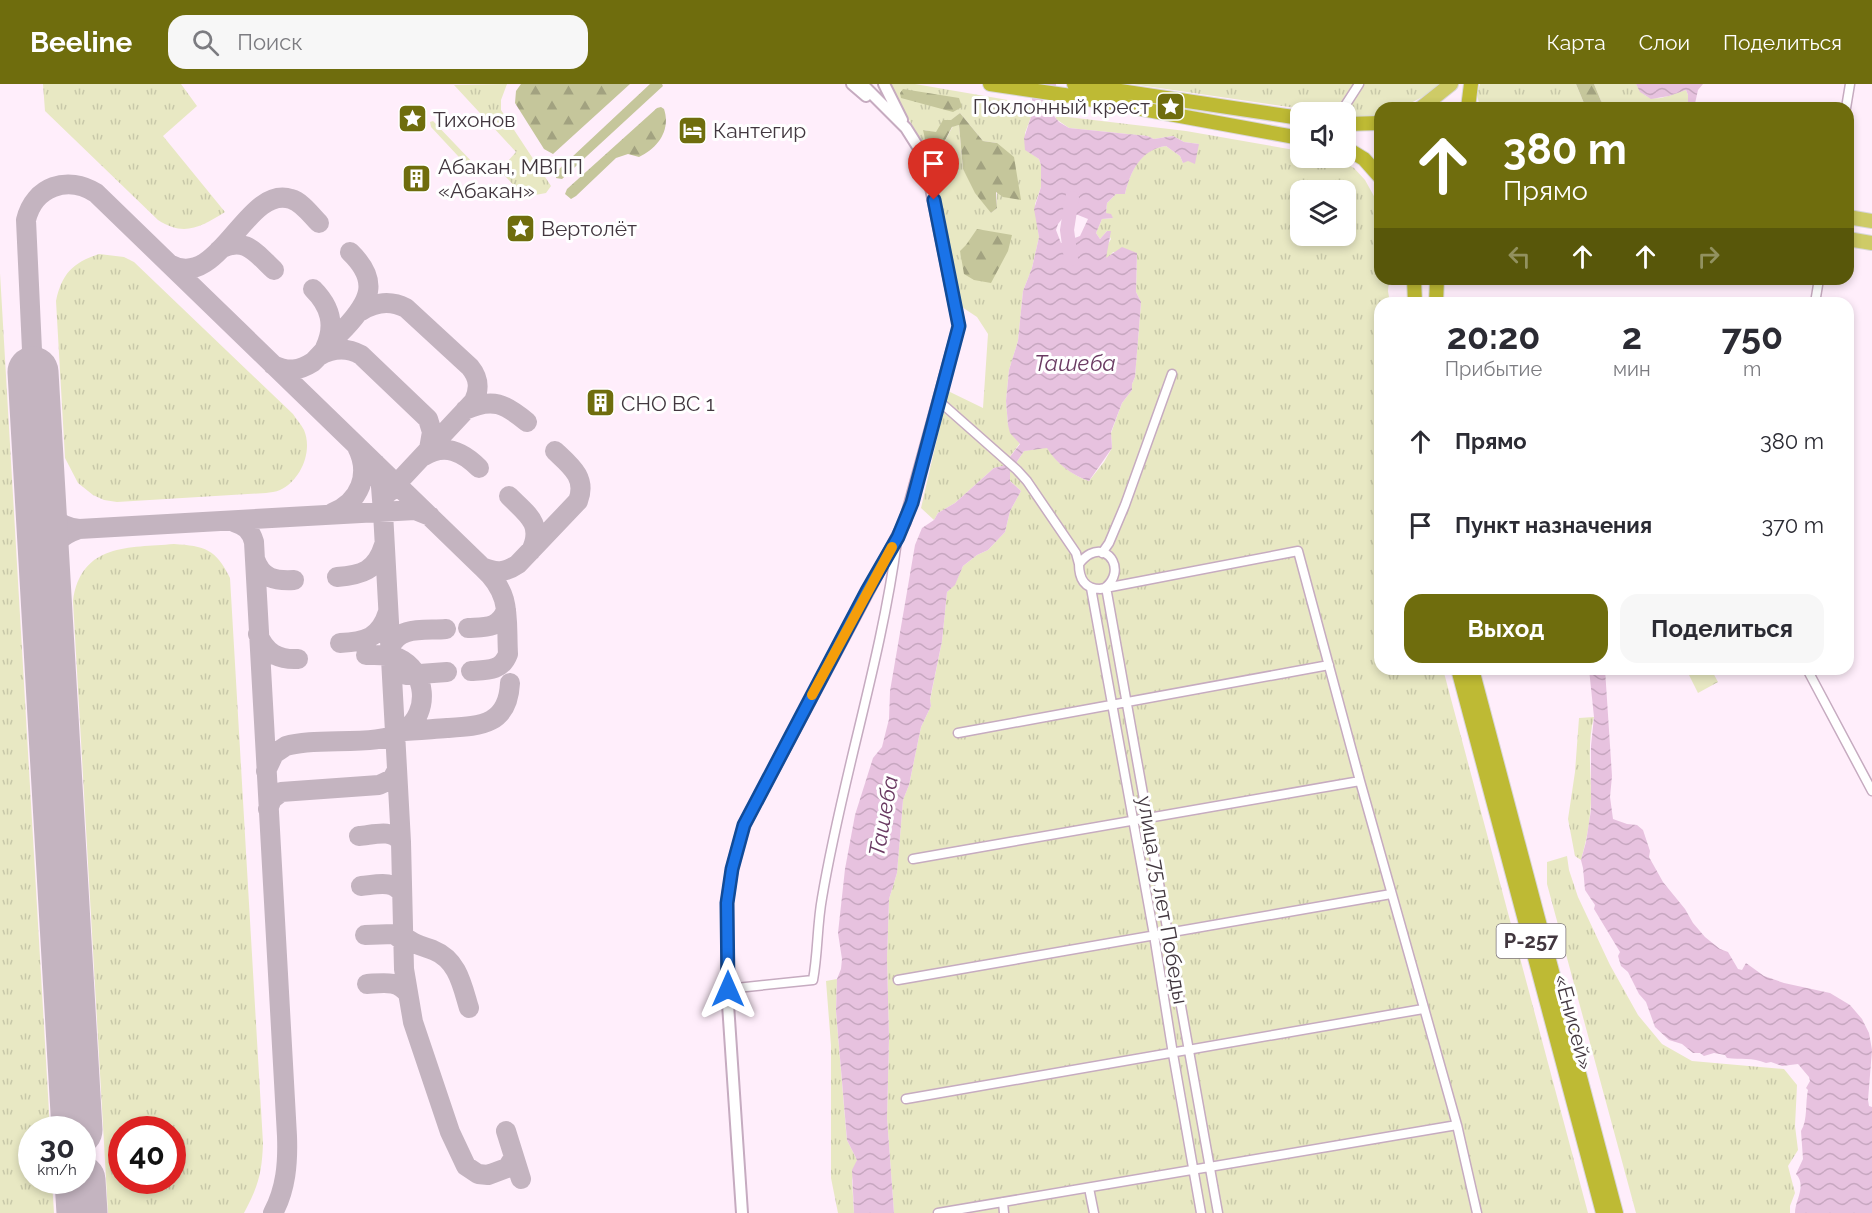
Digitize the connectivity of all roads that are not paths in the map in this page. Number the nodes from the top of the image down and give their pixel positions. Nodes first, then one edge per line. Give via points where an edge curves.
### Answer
1 (852, 84) edge
2 (862, 84) edge
3 (884, 84) edge
4 (990, 84) edge
5 (1359, 84) edge
6 (1451, 84) edge
7 (1471, 84) edge
8 (1850, 84) edge
9 (1073, 90) edge
10 (1347, 102) edge
11 (1428, 102) edge
12 (1469, 102) edge
13 (1847, 102) edge
14 (1290, 117) edge
15 (1374, 124) edge
16 (1356, 125) edge
17 (906, 128) junction
18 (1290, 136) edge
19 (1356, 154) edge
20 (1374, 170) edge
21 (1854, 218) edge
22 (1872, 221) edge
23 (1854, 240) edge
24 (1872, 243) edge
25 (1172, 374) dead end
26 (939, 401) junction
27 (1027, 481) junction
28 (898, 537) junction
29 (1102, 553) junction
30 (1089, 554) junction
31 (1079, 564) junction
32 (1091, 588) junction
33 (1106, 588) junction
34 (1329, 665) junction
35 (1460, 675) edge
36 (1474, 675) edge
37 (1810, 675) edge
38 (1128, 702) junction
39 (1111, 706) junction
40 (958, 734) dead end
41 (1359, 781) junction
42 (1872, 791) edge
43 (1149, 819) junction
44 (1133, 821) junction
45 (914, 859) dead end
46 (1391, 894) junction
47 (1169, 933) junction
48 (1154, 935) junction
49 (898, 980) dead end
50 (728, 989) junction
51 (1423, 1009) junction
52 (1189, 1051) junction
53 (1173, 1054) junction
54 (906, 1099) dead end
55 (1457, 1125) junction
56 (1210, 1165) junction
57 (1193, 1169) junction
58 (1089, 1188) junction
59 (1003, 1202) junction
60 (742, 1213) edge
61 (938, 1213) edge
62 (1004, 1213) edge
63 (1094, 1213) edge
64 (1201, 1213) edge
65 (1218, 1213) edge
66 (1477, 1213) edge
67 (1603, 1213) edge
68 (1616, 1213) edge

1 - 17 street
2 - 17 street
3 - 17 street
4 - 9 highway
5 - 10 street
6 - 11 main road
7 - 12 highway
8 - 13 street
9 - 14 highway
9 - 18 highway
15 - 16 highway
17 - 26 street via 925,158 959,326
19 - 20 highway
21 - 22 main road
23 - 24 main road
25 - 29 street via 1125,505
26 - 27 street
26 - 28 street via 912,503
27 - 30 street via 1076,545
27 - 31 street via 1076,553
28 - 50 street via 744,825 727,903
28 - 50 street via 889,598 822,899 813,980
29 - 30 street
29 - 33 street via 1115,565 1114,578
30 - 31 street
31 - 32 street via 1081,579
32 - 33 street
32 - 39 street, улица 75 лет Победы
33 - 34 street via 1298,551
33 - 38 street, улица 75 лет Победы
34 - 38 street
34 - 41 street
35 - 67 highway, «Енисей» / Р-257
36 - 68 highway, «Енисей» / Р-257
37 - 42 street
38 - 39 street
38 - 43 street, улица 75 лет Победы
39 - 40 street
39 - 44 street, улица 75 лет Победы
41 - 43 street
41 - 46 street
43 - 44 street
43 - 47 street, улица 75 лет Победы
44 - 45 street
44 - 48 street, улица 75 лет Победы
46 - 47 street
46 - 51 street
47 - 48 street
47 - 52 street, улица 75 лет Победы
48 - 49 street
48 - 53 street, улица 75 лет Победы
50 - 60 street
51 - 52 street
51 - 55 street
52 - 53 street
52 - 56 street, улица 75 лет Победы
53 - 54 street
53 - 57 street, улица 75 лет Победы
55 - 56 street
55 - 66 street
56 - 57 street
56 - 65 street, улица 75 лет Победы
57 - 58 street
57 - 64 street, улица 75 лет Победы
58 - 59 street
58 - 63 street
59 - 61 street
59 - 62 street

